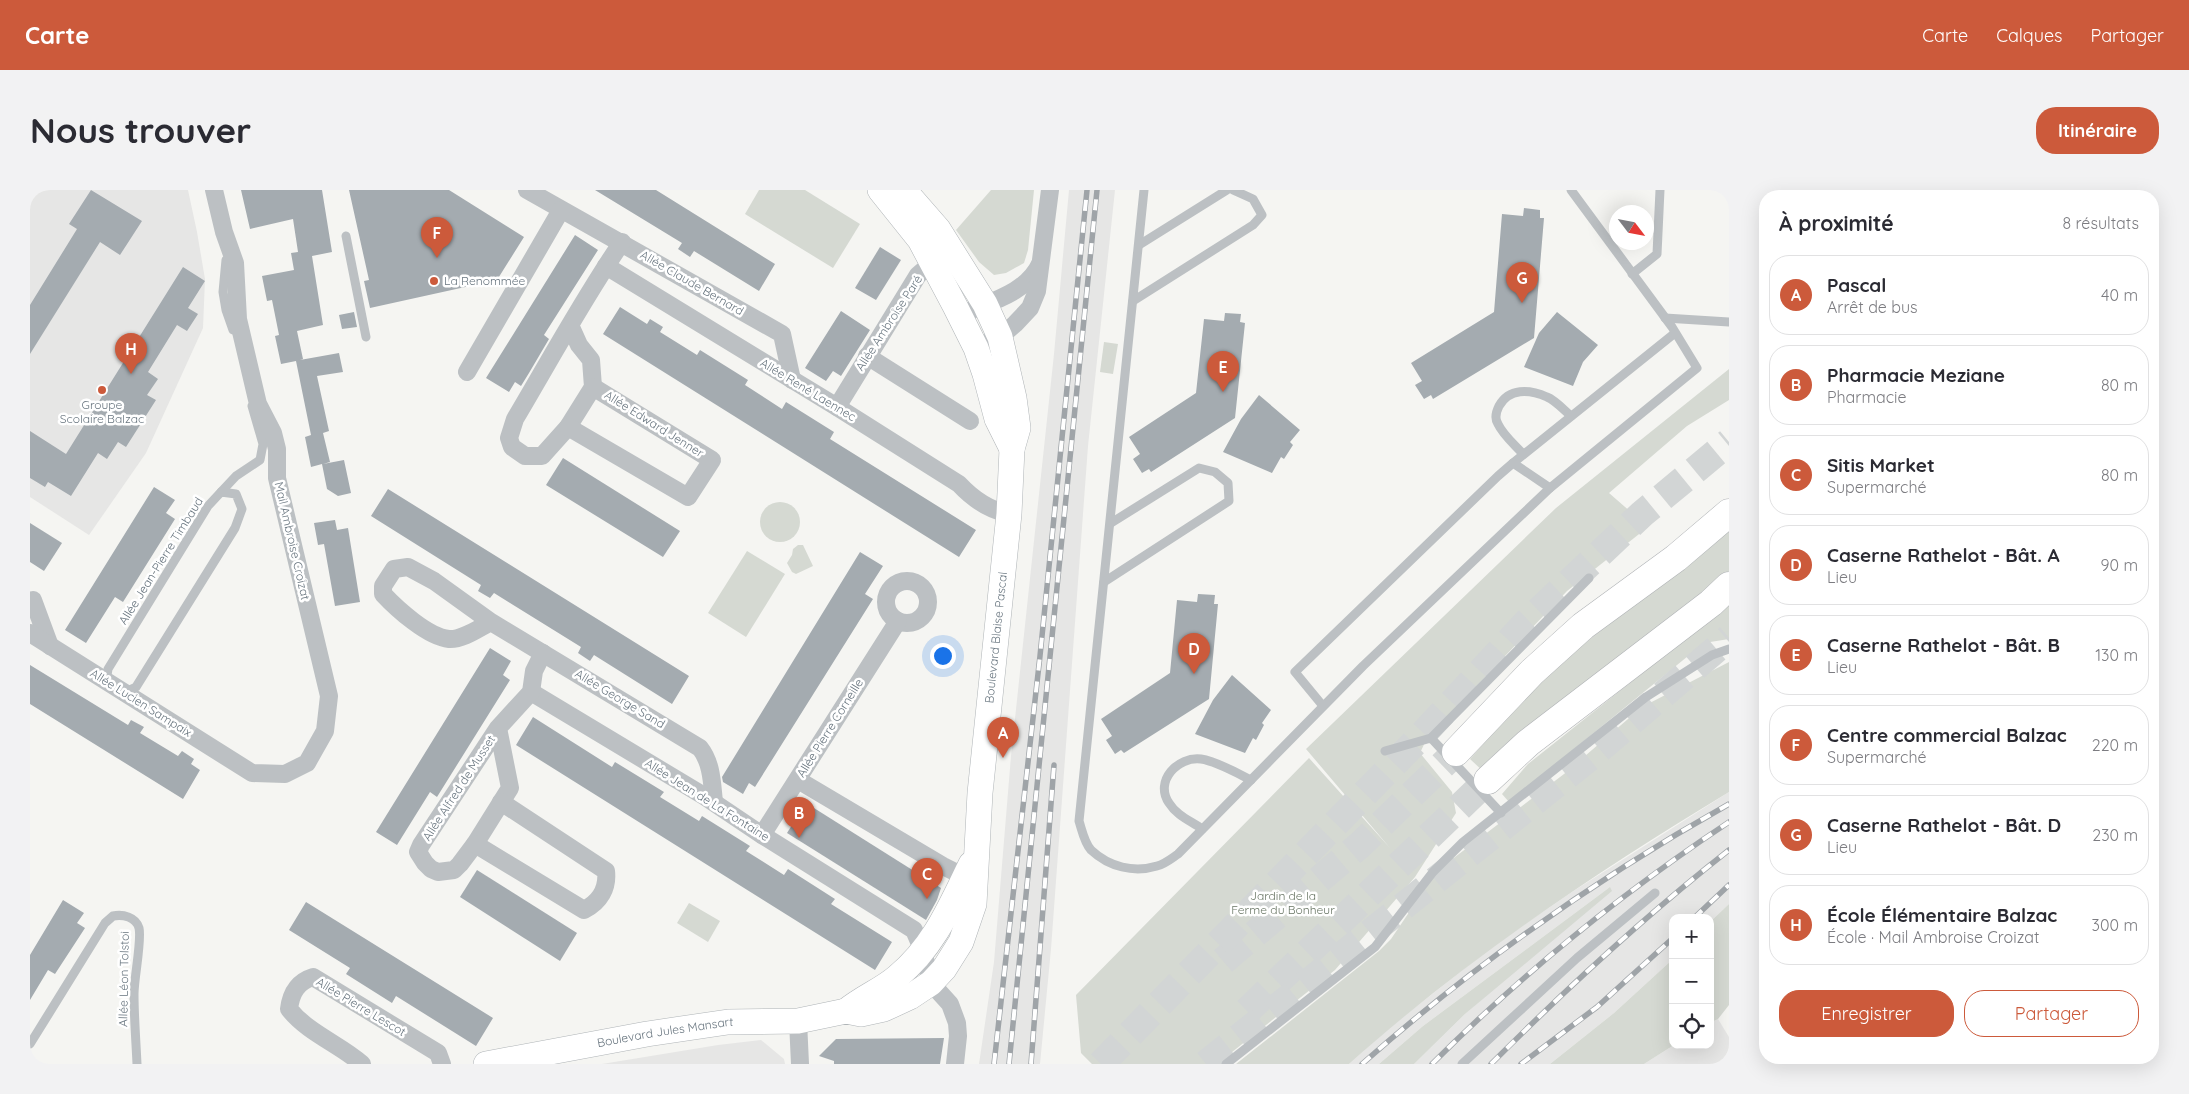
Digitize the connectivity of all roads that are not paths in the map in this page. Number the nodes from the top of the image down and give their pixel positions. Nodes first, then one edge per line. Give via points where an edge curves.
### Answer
1 (214, 190) edge
2 (527, 190) edge
3 (880, 190) edge
4 (904, 190) edge
5 (1050, 190) edge
6 (1144, 190) edge
7 (1227, 190) edge
8 (1233, 190) edge
9 (1571, 190) edge
10 (1660, 190) edge
11 (561, 210) junction
12 (224, 232) junction
13 (346, 236) dead end
14 (622, 242) junction
15 (1139, 244) junction
16 (943, 258) junction
17 (1042, 261) junction
18 (606, 266) junction
19 (1632, 274) junction
20 (1133, 301) junction
21 (985, 304) junction
22 (960, 315) junction
23 (1665, 318) junction
24 (1729, 322) edge
25 (570, 325) junction
26 (1675, 333) junction
27 (366, 337) dead end
28 (1000, 337) junction
29 (976, 348) junction
30 (867, 356) junction
31 (467, 372) dead end
32 (792, 380) junction
33 (594, 387) junction
34 (837, 406) junction
35 (1571, 416) junction
36 (970, 422) dead end
37 (568, 427) junction
38 (1012, 449) junction
39 (1523, 454) junction
40 (260, 460) junction
41 (1513, 463) junction
42 (276, 478) junction
43 (1550, 488) junction
44 (221, 492) junction
45 (1729, 512) edge
46 (1009, 514) junction
47 (1111, 523) junction
48 (1589, 578) dead end
49 (1104, 582) junction
50 (1729, 586) edge
51 (31, 601) edge
52 (898, 621) dead end
53 (491, 622) junction
54 (30, 633) edge
55 (50, 646) junction
56 (1729, 649) edge
57 (543, 653) junction
58 (106, 681) junction
59 (125, 692) junction
60 (531, 692) junction
61 (1323, 706) junction
62 (498, 728) junction
63 (1432, 738) junction
64 (1385, 751) dead end
65 (1456, 752) tunnel mouth
66 (252, 773) joint
67 (798, 780) junction
68 (1251, 780) junction
69 (1488, 780) tunnel mouth
70 (501, 802) junction
71 (714, 802) junction
72 (1501, 813) junction
73 (1202, 829) junction
74 (762, 835) junction
75 (475, 844) junction
76 (972, 866) junction
77 (1655, 892) dead end
78 (923, 951) junction
79 (931, 982) junction
80 (846, 1011) junction
81 (798, 1021) junction
82 (30, 1044) edge
83 (498, 1063) edge
84 (138, 1064) edge
85 (362, 1064) edge
86 (442, 1064) edge
87 (800, 1064) edge
88 (955, 1064) edge
89 (1226, 1064) edge
90 (1462, 1064) edge

1 - 12 street
2 - 11 street, Allée Claude Bernard
3 - 16 street via 920,240
4 - 16 street via 938,230
5 - 17 street
6 - 15 lane
7 - 15 lane
8 - 20 lane via 1253,199 1262,215 1253,225
9 - 19 lane
10 - 19 lane via 1657,254
11 - 14 street, Allée Claude Bernard
11 - 31 street
12 - 40 lane via 227,269 223,292 263,444
12 - 42 street, Mail Ambroise Croizat via 235,263 238,319 258,404 278,449
13 - 27 lane
14 - 18 street
14 - 32 street, Allée Claude Bernard via 782,334
15 - 20 lane
16 - 21 street, Boulevard Blaise Pascal
16 - 22 street, Boulevard Blaise Pascal
16 - 30 street, Allée Ambroise Paré via 918,275
17 - 21 street via 1035,275 1016,291
17 - 28 street via 1037,291 1030,308
18 - 25 street
18 - 32 street, Allée René Laennec
19 - 23 lane
20 - 47 lane
21 - 22 street
21 - 28 street, Boulevard Blaise Pascal
22 - 29 street, Boulevard Blaise Pascal
23 - 24 lane
23 - 26 lane
25 - 33 street via 579,345 591,360
25 - 37 street via 515,419 510,438 512,447 525,456 542,456
26 - 35 lane
26 - 43 lane via 1697,368
28 - 29 street
28 - 38 street, Boulevard Blaise Pascal via 1018,428
29 - 38 street, Boulevard Blaise Pascal via 997,419
30 - 34 street, Allée Ambroise Paré
30 - 36 street
32 - 34 street, Allée René Laennec
33 - 37 street
33 - 37 street, Allée Edward Jenner via 712,460 688,497
34 - 46 street, Allée René Laennec via 959,484 983,504
35 - 39 lane
35 - 39 lane via 1548,397 1522,391 1512,392 1504,398 1497,411 1498,425
38 - 46 street, Boulevard Blaise Pascal
39 - 41 lane
40 - 42 lane
40 - 44 lane via 236,476
41 - 43 lane
41 - 61 lane via 1295,672
42 - 66 street, Mail Ambroise Croizat via 329,696 325,731 307,762 285,774
43 - 61 lane
44 - 58 lane, Allée Jean-Pierre Timbaud via 208,506 108,668
44 - 59 lane, Allée Jean-Pierre Timbaud via 236,494 242,509 235,528 136,687
45 - 65 highway via 1676,558 1583,626 1532,672
46 - 76 street, Boulevard Blaise Pascal
47 - 49 lane
47 - 49 lane via 1199,468 1215,472 1228,483 1229,501
48 - 63 lane
49 - 73 lane via 1080,821 1083,836 1090,849 1104,859 1124,869 1139,869 1159,866 1178,854
50 - 69 highway via 1528,744
51 - 55 street
52 - 67 street, Allée Pierre Corneille
53 - 53 street, Allée George Sand via 434,581 408,567 394,569 383,586 383,594 394,606 434,636 461,637
53 - 57 street, Allée George Sand
54 - 55 street, Allée Lucien Sampaix
55 - 58 street, Allée Lucien Sampaix
56 - 72 lane via 1712,654 1646,697
57 - 60 street via 534,670
57 - 71 street, Allée George Sand via 700,748 706,755 712,777
58 - 59 street, Allée Lucien Sampaix
59 - 66 street, Allée Lucien Sampaix
60 - 62 street, Allée Alfred de Musset
60 - 71 street, Allée Jean de La Fontaine
61 - 68 lane
62 - 70 street, Allée Alfred de Musset via 510,781 510,788
62 - 75 street, Allée Alfred de Musset via 418,852 431,869 446,872 460,864
63 - 64 lane
63 - 72 lane
67 - 74 street, Allée Pierre Corneille
67 - 76 street via 943,866
68 - 73 lane
68 - 73 lane via 1209,760 1183,761 1171,770 1164,784 1166,797 1175,811
70 - 75 street, Allée Alfred de Musset
70 - 75 street via 606,871 607,883 598,900 584,910
71 - 74 street, Allée Jean de La Fontaine
72 - 89 lane via 1462,842 1433,872 1375,947
74 - 78 street, Allée Jean de La Fontaine via 914,930
76 - 78 street, Boulevard Blaise Pascal via 944,920
76 - 79 street, Boulevard Blaise Pascal via 974,904 961,942 944,970
77 - 90 lane via 1577,958
78 - 79 street, Allée Jean de La Fontaine
78 - 80 street, Boulevard Jules Mansart via 897,978
79 - 80 street, Boulevard Jules Mansart via 910,997 884,1009 861,1014
79 - 88 street via 950,1004 957,1023
80 - 81 street, Boulevard Jules Mansart
81 - 83 street, Boulevard Jules Mansart via 719,1024 647,1034
81 - 87 street
82 - 84 lane, Allée Léon Tolstoi via 106,923 113,916 127,916 139,926 140,937 134,992
85 - 86 street, Allée Pierre Lescot via 298,1021 289,1009 291,996 302,980 313,977 322,982 438,1053

